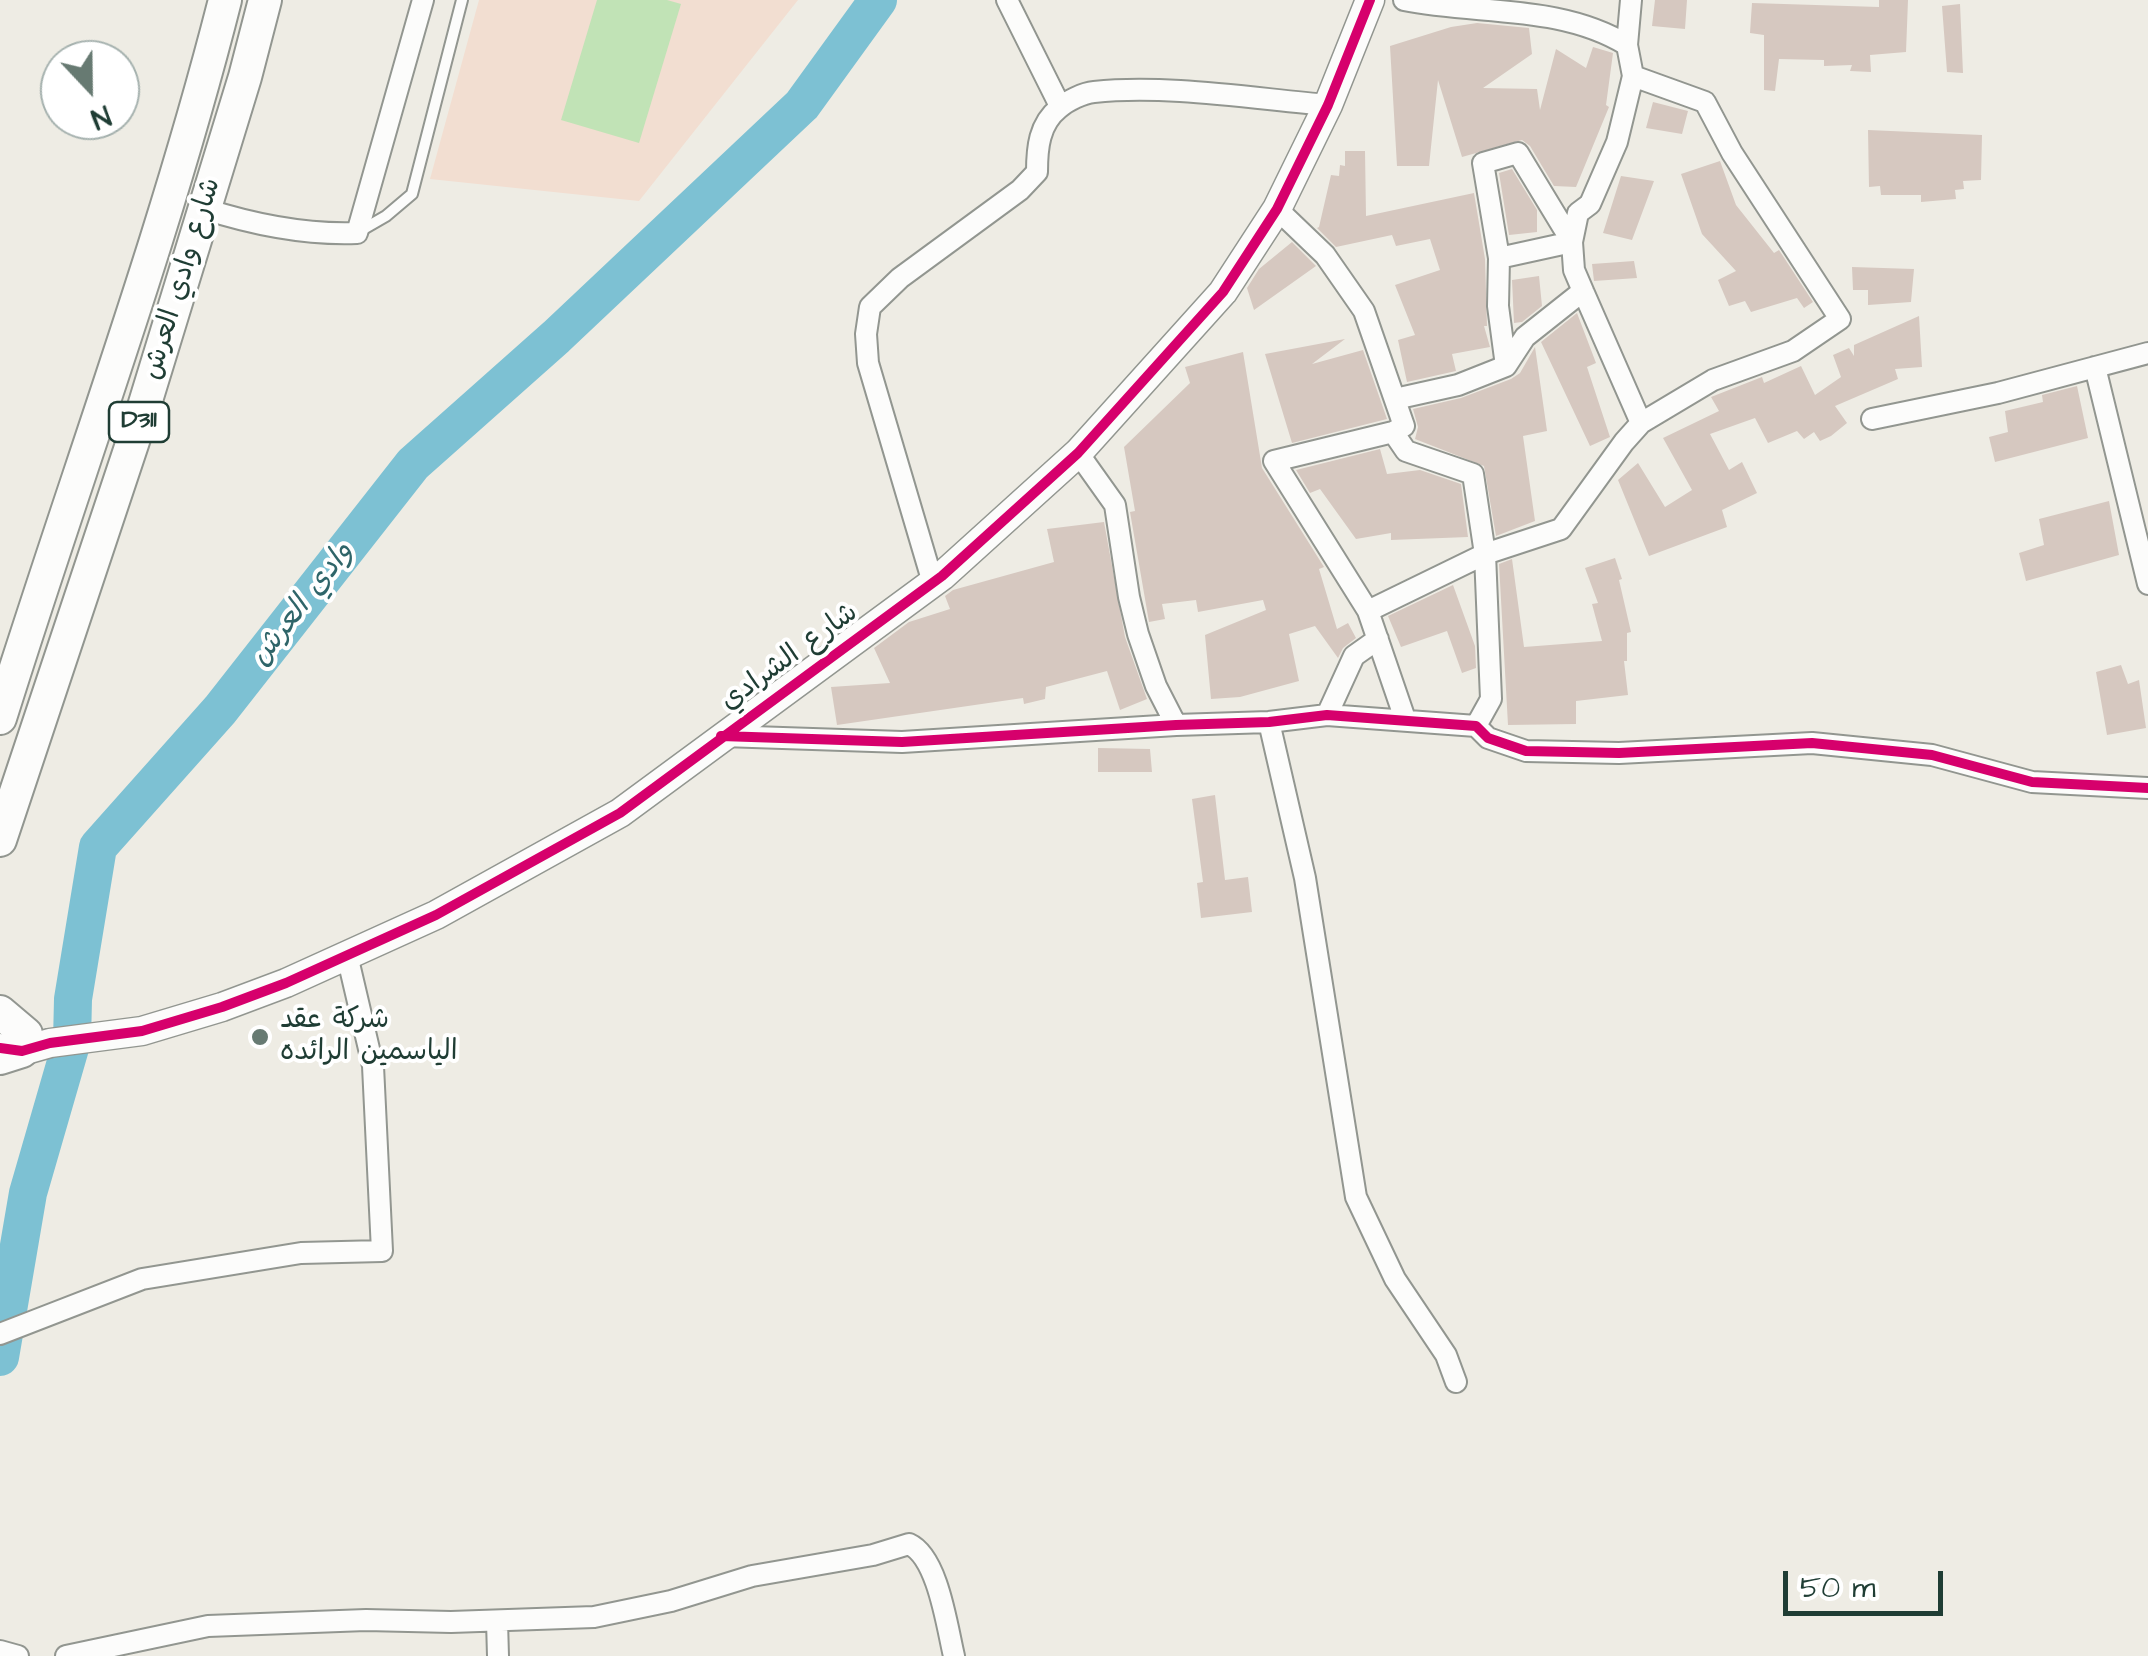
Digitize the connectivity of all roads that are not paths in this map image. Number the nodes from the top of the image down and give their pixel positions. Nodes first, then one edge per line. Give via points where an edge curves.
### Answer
1 (225, 0) edge
2 (264, 0) edge
3 (423, 0) edge
4 (462, 0) edge
5 (1007, 0) edge
6 (1370, 0) edge
7 (1404, 0) edge
8 (1631, 0) edge
9 (1627, 45) junction
10 (1633, 76) junction
11 (1328, 105) junction
12 (1060, 106) junction
13 (204, 209) junction
14 (1276, 209) junction
15 (357, 233) junction
16 (1572, 242) junction
17 (1499, 258) junction
18 (1582, 292) junction
19 (2148, 353) edge
20 (1506, 366) junction
21 (2095, 367) junction
22 (1395, 399) junction
23 (1872, 420) dead end
24 (1641, 424) junction
25 (1393, 432) junction
26 (1078, 452) junction
27 (1486, 554) junction
28 (933, 583) junction
29 (2148, 584) edge
30 (1368, 610) junction
31 (1378, 639) junction
32 (1327, 715) junction
33 (0, 718) edge
34 (1405, 718) junction
35 (1269, 722) junction
36 (1176, 725) junction
37 (1476, 726) junction
38 (721, 736) junction
39 (2148, 788) edge
40 (0, 840) edge
41 (347, 954) junction
42 (0, 1012) edge
43 (16, 1044) edge
44 (0, 1334) edge
45 (1456, 1382) dead end
46 (496, 1622) junction
47 (0, 1651) edge
48 (18, 1656) edge
49 (66, 1656) edge
50 (498, 1656) edge
51 (954, 1656) edge

1 - 33 main road, شارع وادي العرش / D311 via 124,346
2 - 13 main road, شارع وادي العرش / D311
3 - 15 street
4 - 15 lane via 412,194
5 - 12 street
6 - 11 street, شارع الشرادي
7 - 9 street via 1530,13 1603,30
8 - 9 street
9 - 10 street
10 - 16 street via 1617,142 1590,204 1578,213
10 - 24 street via 1705,102 1840,319 1793,351 1712,380
11 - 12 street via 1090,92
11 - 14 street, شارع الشرادي
12 - 28 street via 1038,146 1037,172 870,307 868,363
13 - 15 street via 316,234
13 - 40 main road, شارع وادي العرش / D311
14 - 22 street via 1326,255 1364,310
14 - 26 street, شارع الشرادي via 1223,292
16 - 17 street
16 - 17 street via 1518,153 1482,163
16 - 18 street
17 - 20 street
18 - 20 street via 1525,337
18 - 24 street
19 - 21 street
20 - 22 street
21 - 23 street
21 - 29 street
22 - 25 street via 1404,426
24 - 27 street via 1561,529
25 - 27 street via 1406,451 1472,474
25 - 30 street via 1274,461
26 - 28 street, شارع الشرادي
26 - 36 street via 1116,505 1138,634
27 - 30 street
27 - 37 street via 1491,699
28 - 38 street, شارع الشرادي
30 - 31 street
31 - 32 street via 1354,656
31 - 34 street
32 - 34 street
32 - 35 street
34 - 37 street
35 - 36 street
35 - 45 street via 1305,878 1356,1197
36 - 38 street via 902,742
37 - 39 street via 1488,738 1526,750 1619,753 1812,743 1932,755 2032,782
38 - 41 street, شارع الشرادي via 620,813 436,915
41 - 43 street, شارع الشرادي via 254,995 142,1032
41 - 44 street via 373,1066 382,1251 301,1253 142,1279
42 - 43 main road
46 - 49 street via 208,1626
46 - 50 street
46 - 51 street via 621,1612 752,1576 910,1544 932,1570
47 - 48 street

